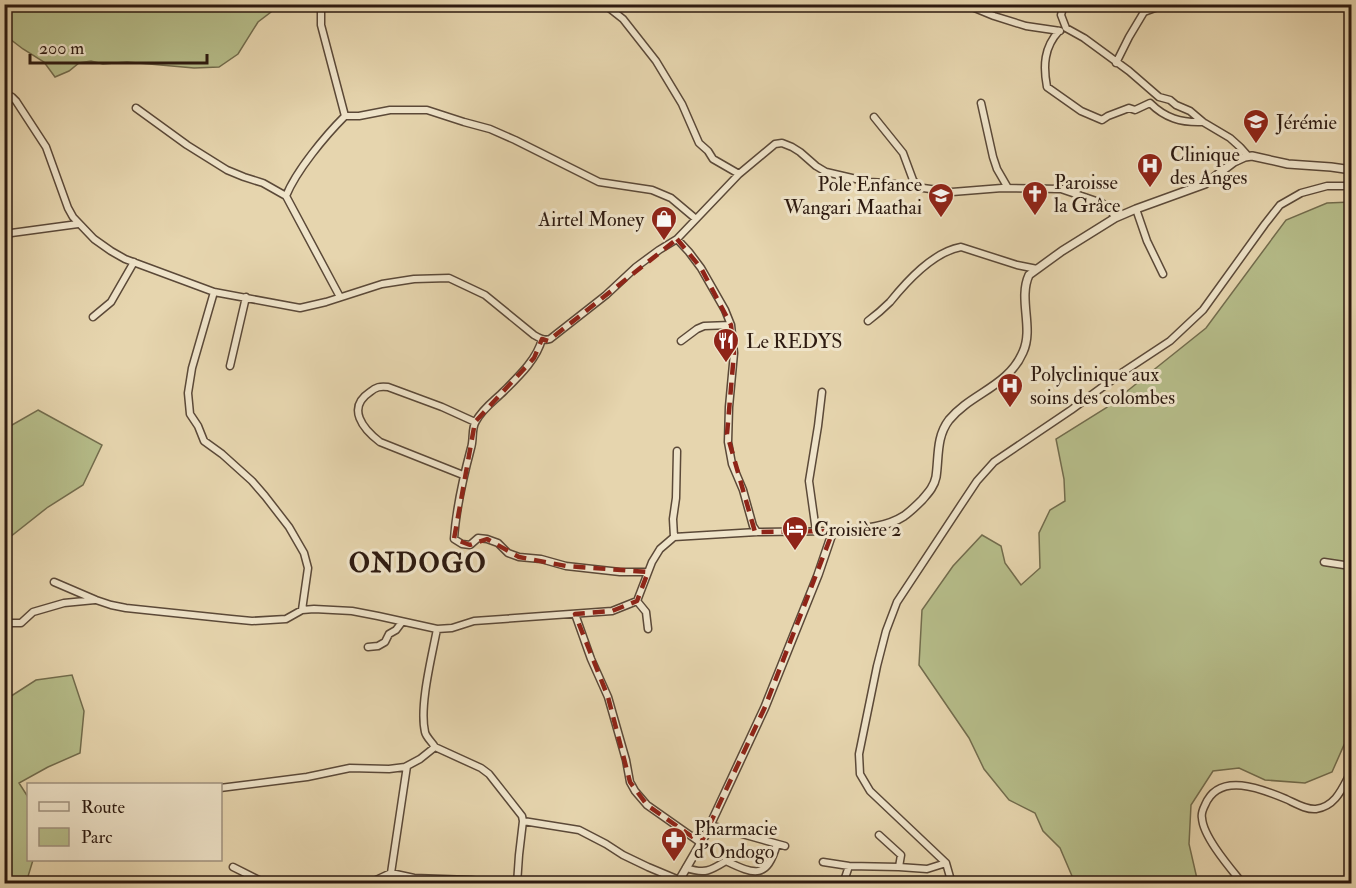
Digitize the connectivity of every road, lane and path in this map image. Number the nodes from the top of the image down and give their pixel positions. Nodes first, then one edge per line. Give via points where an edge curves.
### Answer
1 (321, 4) edge
2 (604, 4) edge
3 (965, 4) edge
4 (1064, 4) edge
5 (1143, 4) edge
6 (1166, 4) edge
7 (1144, 12) junction
8 (1063, 30) junction
9 (1116, 63) junction
10 (4, 93) edge
11 (341, 96) junction
12 (981, 103) dead end
13 (136, 108) dead end
14 (345, 116) junction
15 (359, 116) junction
16 (874, 117) dead end
17 (1203, 122) junction
18 (1248, 156) junction
19 (1352, 170) edge
20 (739, 174) junction
21 (1352, 186) edge
22 (919, 188) junction
23 (1008, 188) junction
24 (286, 196) junction
25 (1136, 209) junction
26 (1115, 218) junction
27 (696, 219) junction
28 (78, 224) junction
29 (4, 234) edge
30 (677, 239) junction
31 (134, 262) junction
32 (1037, 269) junction
33 (1163, 274) dead end
34 (214, 292) junction
35 (246, 297) junction
36 (340, 297) junction
37 (93, 317) dead end
38 (868, 321) dead end
39 (731, 325) junction
40 (542, 339) junction
41 (681, 340) dead end
42 (230, 366) dead end
43 (822, 392) dead end
44 (475, 422) junction
45 (676, 451) dead end
46 (463, 475) junction
47 (816, 531) junction
48 (833, 531) junction
49 (757, 532) junction
50 (674, 537) junction
51 (1324, 562) dead end
52 (1352, 565) edge
53 (648, 572) junction
54 (54, 582) dead end
55 (96, 600) junction
56 (637, 601) junction
57 (302, 610) junction
58 (575, 614) junction
59 (402, 622) junction
60 (4, 623) edge
61 (648, 628) dead end
62 (437, 629) junction
63 (368, 647) dead end
64 (435, 747) junction
65 (407, 766) junction
66 (1352, 770) edge
67 (222, 788) edge
68 (523, 821) junction
69 (710, 825) junction
70 (879, 835) dead end
71 (701, 843) junction
72 (777, 844) junction
73 (785, 846) dead end
74 (823, 862) dead end
75 (946, 863) junction
76 (849, 866) junction
77 (233, 867) dead end
78 (899, 867) junction
79 (686, 868) junction
80 (391, 873) junction
81 (678, 882) edge
82 (267, 884) edge
83 (376, 884) edge
84 (506, 884) edge
85 (517, 884) edge
86 (843, 884) edge
87 (952, 884) edge
88 (1243, 884) edge

1 - 11 street via 321,26
2 - 20 street via 623,19 656,61 699,143 713,159
3 - 8 street via 1026,26
4 - 8 street
5 - 7 street
6 - 7 street
7 - 9 street
8 - 9 street via 1083,38
8 - 17 street via 1050,40 1044,71 1047,87 1081,111 1102,120 1150,103 1179,121
9 - 17 street via 1159,97 1190,111
10 - 28 street via 16,101 41,138
11 - 14 street
11 - 15 street via 347,109
12 - 23 street via 993,157
13 - 24 street via 227,170
14 - 15 street
14 - 24 street via 305,165
15 - 27 street via 390,110 427,110 490,129 599,182 652,190 671,198
16 - 22 street via 903,153
17 - 18 street via 1235,142
18 - 19 street
18 - 25 street via 1205,184
20 - 22 street via 779,143 800,152 826,172
20 - 27 street
21 - 75 street via 1327,186 1301,193 1280,205 1203,310 1170,341 994,462 977,481 897,602 877,666 859,754 860,774 870,791
22 - 23 street via 959,192
23 - 26 street via 1071,192 1107,206
24 - 36 street
25 - 26 street
25 - 33 street
26 - 32 street
27 - 30 street
28 - 29 street
28 - 31 street via 111,251
30 - 39 street via 701,268
30 - 40 street via 636,267 550,339
31 - 34 street
31 - 37 street via 111,302
32 - 38 street via 953,248 913,275
32 - 48 street via 1027,282 1027,339 1023,354 1007,376 964,405 943,430 931,490 897,520
34 - 35 street
34 - 57 street via 192,368 190,414 204,441 252,481 304,553 308,568
35 - 36 street via 300,308
35 - 42 street
36 - 40 street via 398,281 449,278 485,295
39 - 41 street via 704,326
39 - 49 street via 734,353 728,441 732,464
40 - 44 street via 534,358
43 - 47 street via 809,481
44 - 46 street
44 - 46 street via 381,386 363,396 358,409 368,433 380,442
45 - 50 street
46 - 53 street via 454,539 462,544 487,539 519,557 566,566
47 - 48 street
47 - 49 street
48 - 69 street via 765,707
49 - 50 street
50 - 53 street via 660,549
51 - 52 street
53 - 56 street
54 - 55 street
55 - 57 street via 126,608 252,621 286,619
55 - 60 street via 64,603 33,612 21,623
56 - 58 street via 612,611
56 - 61 street via 646,612
57 - 59 street via 352,612
58 - 62 street via 474,621
58 - 71 street via 608,697 630,782 647,805
59 - 62 street
59 - 63 street via 385,642
62 - 64 street via 423,715 425,734
64 - 65 street
64 - 68 street via 489,774
65 - 67 street via 350,768
65 - 80 street
66 - 88 street via 1336,798 1316,809 1240,784 1221,787 1209,797 1202,810 1204,826
68 - 81 street via 579,830
68 - 85 street
69 - 71 street
69 - 72 street
70 - 78 street via 901,855
71 - 79 street
72 - 73 street
72 - 79 street via 772,860 760,871 748,871 726,861 700,872
74 - 76 street
75 - 78 street via 927,869
75 - 87 street
76 - 78 street
76 - 86 street
77 - 82 street
79 - 81 street
80 - 83 street via 376,880
80 - 84 street

